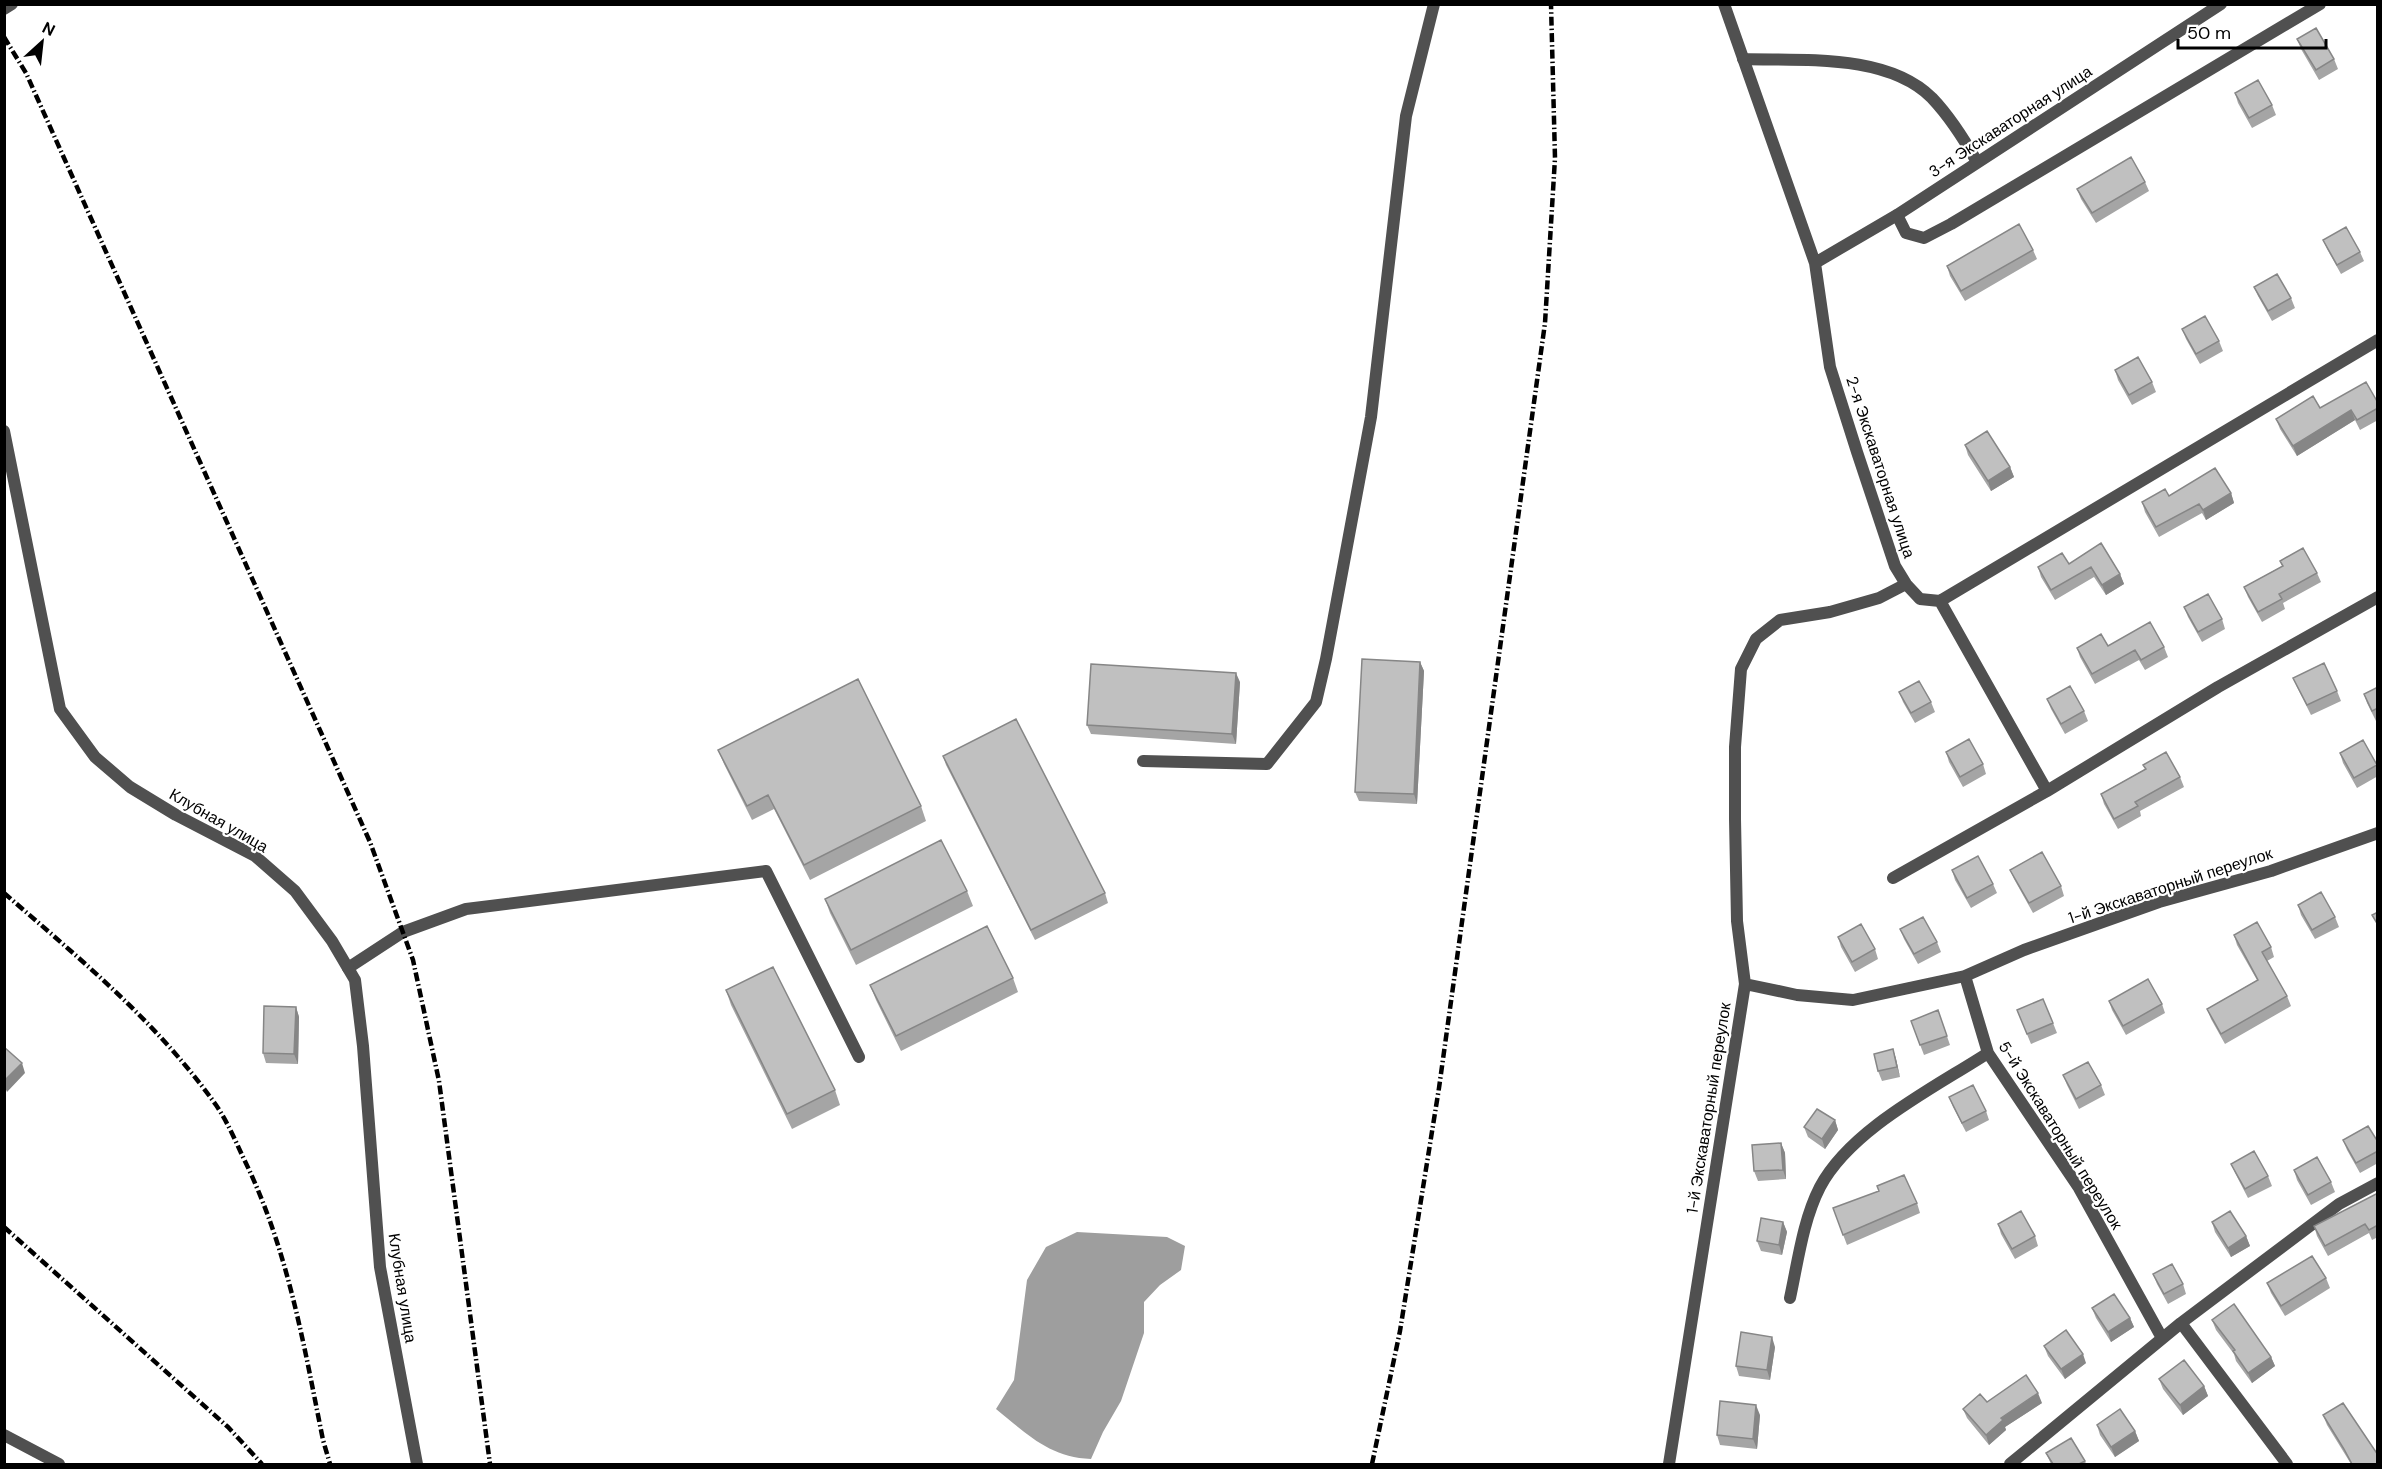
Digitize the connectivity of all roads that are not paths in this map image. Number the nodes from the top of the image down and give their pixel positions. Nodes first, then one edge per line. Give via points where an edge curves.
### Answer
1 (12, 4) edge
2 (1434, 4) edge
3 (1724, 4) edge
4 (2221, 4) edge
5 (2319, 4) edge
6 (4, 9) edge
7 (1743, 59) junction
8 (1977, 162) junction
9 (1897, 215) junction
10 (1815, 262) junction
11 (2378, 340) edge
12 (4, 431) edge
13 (1906, 585) junction
14 (2378, 597) edge
15 (1940, 601) junction
16 (1143, 761) dead end
17 (2047, 791) junction
18 (2378, 833) edge
19 (1893, 878) dead end
20 (348, 968) junction
21 (1965, 976) junction
22 (1745, 984) junction
23 (1988, 1053) junction
24 (859, 1058) dead end
25 (2378, 1183) edge
26 (1790, 1298) dead end
27 (2181, 1323) junction
28 (2162, 1338) junction
29 (4, 1435) edge
30 (59, 1464) edge
31 (417, 1464) edge
32 (1669, 1464) edge
33 (2010, 1464) edge
34 (2287, 1464) edge

1 - 6 street
2 - 16 street via 1406,116 1371,417 1316,702 1267,764
3 - 7 street, 2-я Экскаваторная улица
4 - 8 street, 3-я Экскаваторная улица
5 - 9 street via 1924,238 1906,233
7 - 8 street via 1842,63 1896,73 1930,97 1957,128
7 - 10 street, 2-я Экскаваторная улица
8 - 9 street, 3-я Экскаваторная улица
9 - 10 street, 3-я Экскаваторная улица
10 - 13 street, 2-я Экскаваторная улица via 1830,367 1895,566
11 - 15 street
12 - 20 street, Клубная улица via 60,709 95,757 130,787 255,855 295,891
13 - 15 street, 2-я Экскаваторная улица via 1920,599
13 - 22 street via 1879,598 1830,612 1780,620 1756,639 1741,669 1735,819 1737,921
14 - 17 street
15 - 17 street
17 - 19 street
18 - 21 street, 1-й Экскаваторный переулок via 2271,871 2159,902 2024,950
20 - 24 street via 403,932 466,909 766,871
20 - 31 street, Клубная улица via 355,980 363,1046 380,1267
21 - 22 street, 1-й Экскаваторный переулок via 1853,1000 1797,995
21 - 23 street, 5-й Экскаваторный переулок
22 - 32 street, 1-й Экскаваторный переулок
23 - 26 street via 1875,1125 1842,1157 1821,1186 1806,1222
23 - 28 street, 5-й Экскаваторный переулок via 2079,1188
25 - 27 street via 2339,1204
27 - 28 street
27 - 34 street
28 - 33 street
29 - 30 street

